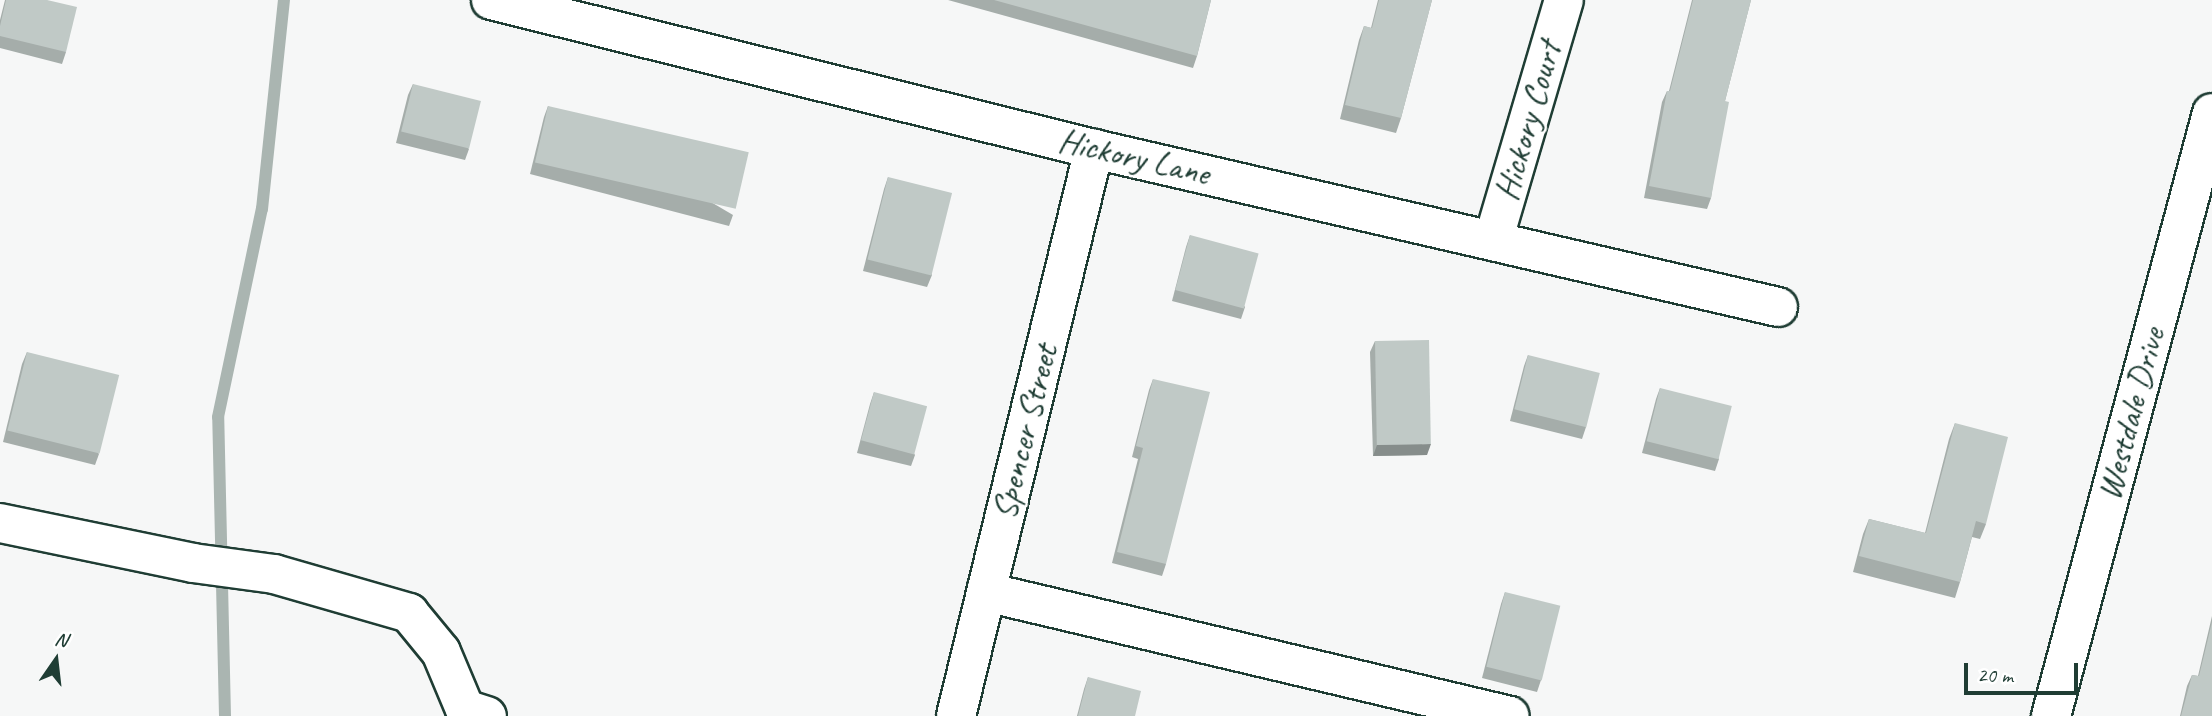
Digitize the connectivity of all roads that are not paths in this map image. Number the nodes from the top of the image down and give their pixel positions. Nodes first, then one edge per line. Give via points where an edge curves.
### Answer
1 (491, 0) edge
2 (1564, 0) edge
3 (2212, 113) edge
4 (1094, 149) junction
5 (1493, 241) junction
6 (1778, 307) dead end
7 (0, 523) edge
8 (986, 592) junction
9 (487, 716) edge
10 (956, 716) edge
11 (1510, 716) edge
12 (2051, 716) edge

1 - 4 street, Hickory Lane
2 - 5 street, Hickory Court
3 - 12 street, Westdale Drive
4 - 5 street, Hickory Lane
4 - 8 street, Spencer Street
5 - 6 street, Hickory Lane
7 - 9 street via 193,563 274,574 409,613 441,652 465,709
8 - 10 street, Spencer Street
8 - 11 street

